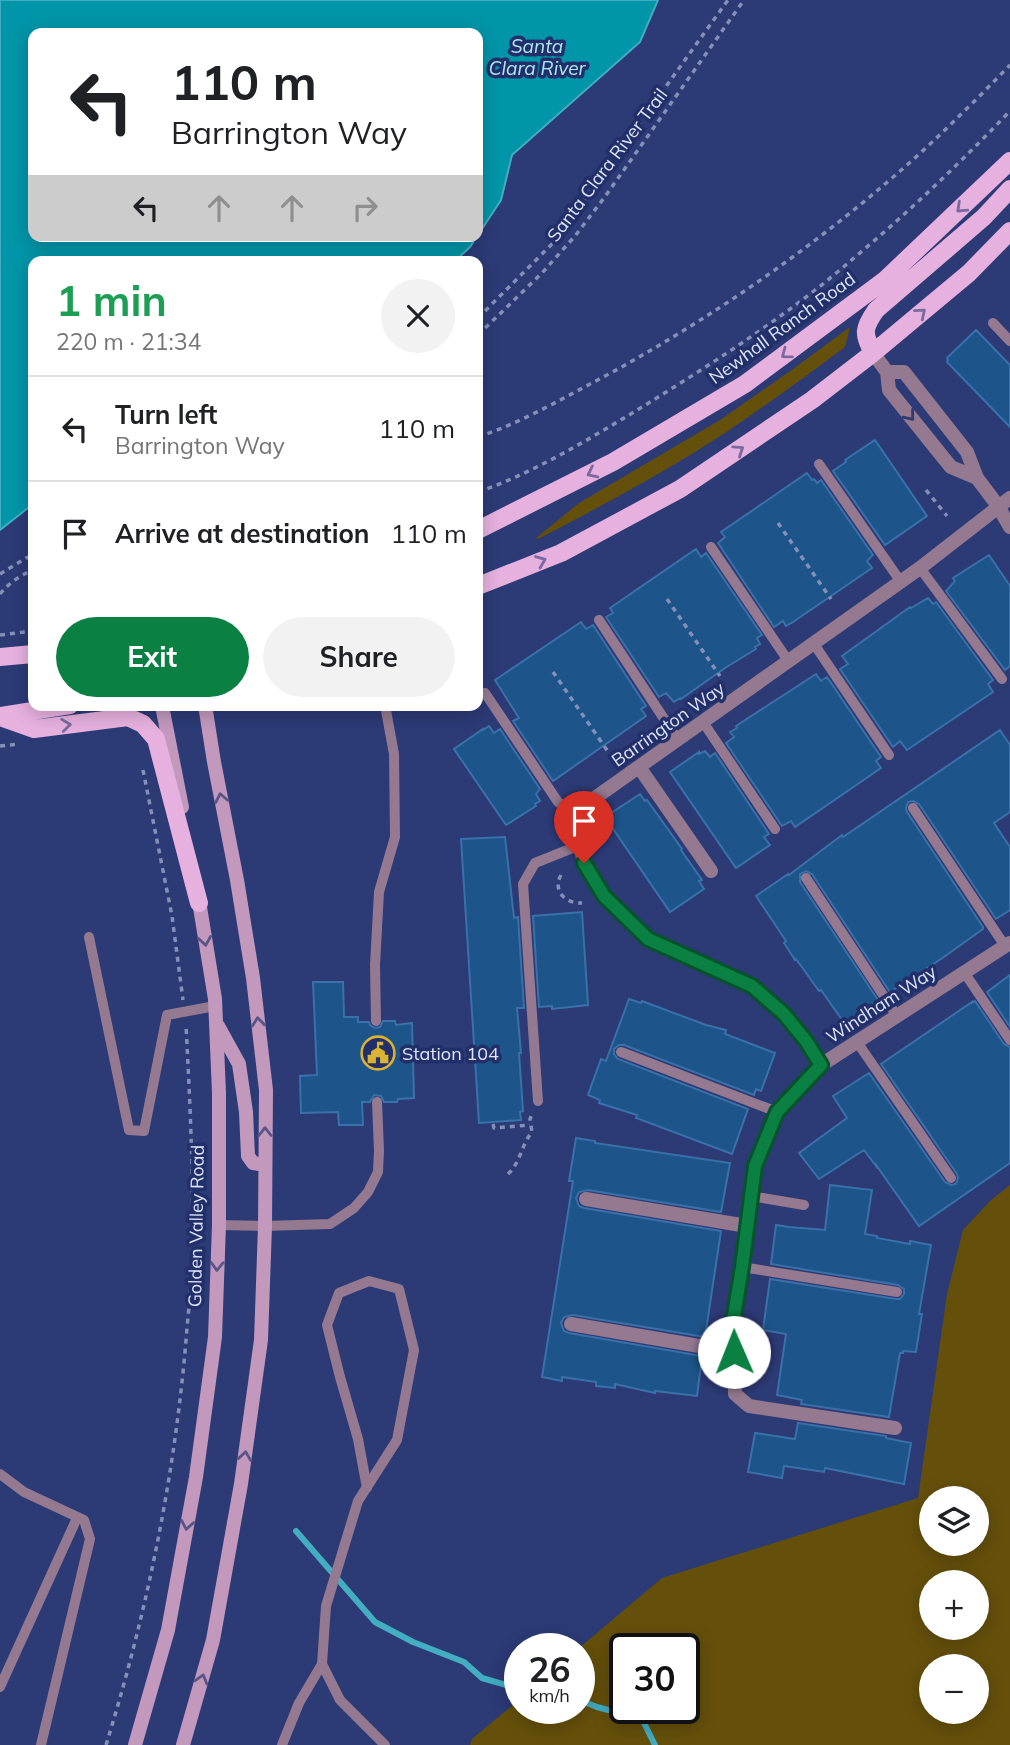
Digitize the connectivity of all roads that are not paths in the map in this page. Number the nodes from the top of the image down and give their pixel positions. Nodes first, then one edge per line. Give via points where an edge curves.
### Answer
1 (1010, 161) edge
2 (1010, 189) edge
3 (1010, 231) edge
4 (993, 323) dead end
5 (1010, 341) edge
6 (873, 354) junction
7 (887, 372) junction
8 (819, 464) dead end
9 (977, 478) junction
10 (1004, 502) edge
11 (483, 527) edge
12 (1010, 527) edge
13 (711, 547) dead end
14 (920, 568) junction
15 (901, 582) junction
16 (483, 584) edge
17 (599, 620) dead end
18 (814, 644) junction
19 (28, 654) edge
20 (0, 657) edge
21 (789, 662) junction
22 (1002, 679) dead end
23 (485, 693) dead end
24 (35, 711) edge
25 (163, 711) edge
26 (206, 711) edge
27 (386, 711) edge
28 (0, 717) edge
29 (703, 722) junction
30 (678, 740) junction
31 (889, 755) dead end
32 (639, 767) junction
33 (913, 808) dead end
34 (581, 817) junction
35 (775, 829) dead end
36 (580, 845) junction
37 (711, 872) dead end
38 (806, 878) dead end
39 (199, 903) junction
40 (89, 937) dead end
41 (1008, 944) edge
42 (964, 972) junction
43 (215, 1006) junction
44 (897, 1016) junction
45 (216, 1021) junction
46 (376, 1021) dead end
47 (1010, 1040) edge
48 (857, 1042) junction
49 (621, 1052) dead end
50 (821, 1065) junction
51 (538, 1101) dead end
52 (377, 1102) dead end
53 (777, 1112) junction
54 (265, 1165) junction
55 (951, 1178) dead end
56 (751, 1196) junction
57 (586, 1199) dead end
58 (804, 1205) dead end
59 (219, 1225) junction
60 (265, 1226) junction
61 (747, 1226) junction
62 (742, 1267) junction
63 (897, 1292) dead end
64 (571, 1324) dead end
65 (734, 1352) junction
66 (895, 1428) dead end
67 (0, 1474) edge
68 (367, 1488) junction
69 (77, 1518) junction
70 (322, 1664) junction
71 (0, 1687) edge
72 (41, 1745) edge
73 (135, 1745) edge
74 (183, 1745) edge
75 (282, 1745) edge
76 (385, 1745) edge

1 -> 11 main road, Newhall Ranch Road via 885,280 745,384 613,462
2 - 6 main road via 876,310 866,324
6 -> 3 main road via 970,273
4 - 5 lane
6 - 7 street
16 -> 6 main road via 561,553 680,489
7 -> 9 street via 889,390 951,467
7 - 9 street via 904,372 967,452
8 - 15 lane
9 - 10 street
10 - 12 street
10 - 14 street, Barrington Way
13 - 21 lane
14 - 15 street, Barrington Way
14 - 22 lane
15 - 18 street, Barrington Way
17 - 30 lane
18 - 21 street, Barrington Way
18 - 31 lane
19 - 20 main road
21 - 29 street, Barrington Way
23 - 34 lane via 558,802
24 - 28 main road
25 - 39 main road, Golden Valley Road
54 -> 26 main road via 265,1090 253,978
27 - 46 lane via 394,754 395,837 379,892
28 -> 39 main road via 34,729 128,717 143,724 156,739
29 - 30 street, Barrington Way
29 - 35 lane
30 - 32 street, Barrington Way
32 - 34 street, Barrington Way via 585,806
32 - 37 street
33 - 41 lane
34 - 36 street via 577,830
36 - 50 street via 584,863 604,896 648,939 752,986 784,1014
36 - 51 lane via 535,863 523,884
38 - 44 lane
39 -> 43 main road, Golden Valley Road
40 - 43 lane via 129,1130 144,1131 167,1015
41 - 42 street, Windham Way
42 - 44 street, Windham Way
42 - 47 lane
43 - 45 main road, Golden Valley Road
44 - 48 street, Windham Way
45 - 54 main road via 239,1064 248,1156 253,1163
45 - 59 main road, Golden Valley Road
48 - 50 street, Windham Way
48 - 55 lane
49 - 53 lane
50 - 53 street, Windham Way
52 - 60 lane via 378,1172 354,1208 330,1224
53 - 56 street, Windham Way via 755,1166
54 - 60 main road
56 - 58 lane
56 - 61 street, Windham Way
57 - 61 street
59 - 60 lane
59 -> 73 main road, Golden Valley Road via 215,1336 196,1477 168,1630
74 -> 60 main road via 213,1640 241,1484 261,1340
61 - 62 street, Windham Way
62 - 63 lane
62 - 65 street, Windham Way via 733,1322
64 - 65 street
65 - 66 street, Windham Way via 735,1394 749,1406
67 - 69 lane via 24,1492
68 - 68 lane via 327,1325 339,1293 369,1281 399,1289 414,1350 397,1440
68 - 70 lane via 358,1501 326,1606
69 - 71 lane
69 - 72 lane via 83,1520 90,1539
70 - 75 lane
70 - 76 lane via 340,1700

